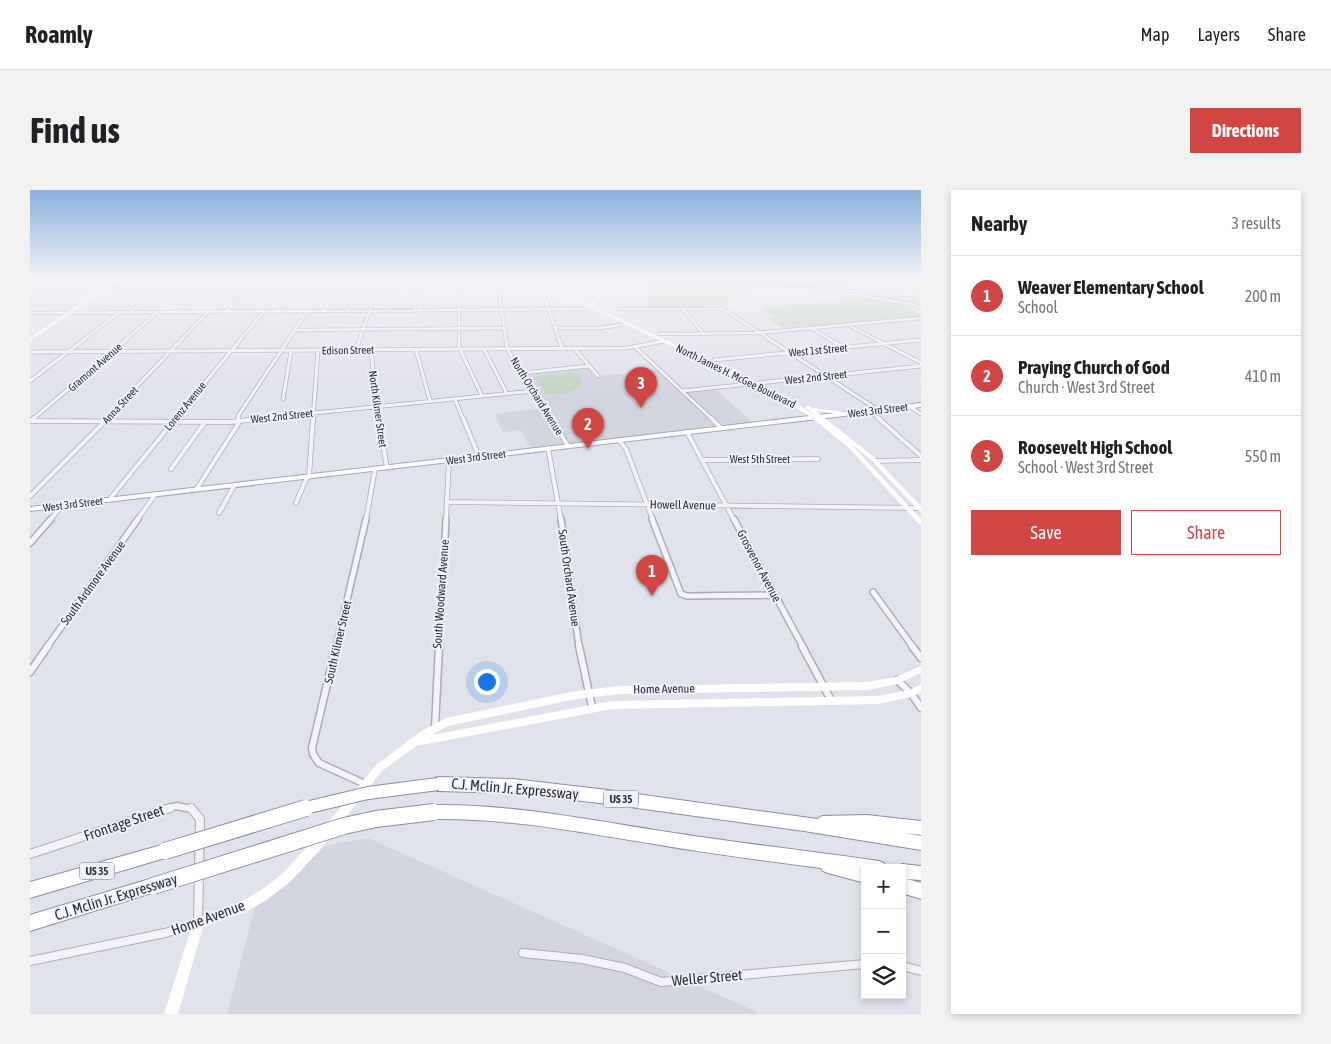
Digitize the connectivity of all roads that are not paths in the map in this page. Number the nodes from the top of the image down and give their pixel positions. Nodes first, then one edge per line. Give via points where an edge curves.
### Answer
1 (67, 315) edge
2 (116, 315) edge
3 (153, 315) edge
4 (205, 315) edge
5 (260, 315) edge
6 (305, 315) edge
7 (369, 315) edge
8 (459, 315) edge
9 (503, 315) edge
10 (551, 315) edge
11 (609, 315) edge
12 (612, 315) edge
13 (689, 315) edge
14 (733, 315) edge
15 (921, 318) edge
16 (847, 324) junction
17 (620, 325) dead end
18 (504, 328) junction
19 (555, 328) junction
20 (810, 328) junction
21 (364, 329) junction
22 (459, 329) junction
23 (296, 330) junction
24 (759, 332) junction
25 (703, 333) junction
26 (660, 334) junction
27 (30, 340) edge
28 (664, 340) junction
29 (921, 340) edge
30 (883, 343) junction
31 (635, 347) junction
32 (843, 347) junction
33 (562, 348) junction
34 (574, 348) junction
35 (460, 349) junction
36 (484, 349) junction
37 (507, 349) junction
38 (318, 350) junction
39 (356, 350) junction
40 (371, 350) junction
41 (416, 350) junction
42 (170, 351) junction
43 (230, 351) junction
44 (281, 351) junction
45 (291, 351) junction
46 (30, 352) edge
47 (67, 352) junction
48 (112, 352) junction
49 (790, 352) junction
50 (714, 360) junction
51 (921, 365) edge
52 (590, 366) junction
53 (522, 373) junction
54 (598, 376) dead end
55 (826, 376) junction
56 (30, 381) edge
57 (754, 383) junction
58 (764, 383) junction
59 (533, 391) junction
60 (682, 391) junction
61 (507, 394) junction
62 (482, 396) junction
63 (283, 399) dead end
64 (455, 399) junction
65 (430, 401) junction
66 (921, 404) edge
67 (909, 406) junction
68 (376, 407) junction
69 (808, 407) junction
70 (878, 410) junction
71 (870, 411) junction
72 (313, 413) junction
73 (844, 414) junction
74 (921, 414) edge
75 (822, 416) junction
76 (814, 417) junction
77 (32, 421) edge
78 (105, 421) junction
79 (238, 421) junction
80 (172, 422) junction
81 (205, 422) junction
82 (30, 425) edge
83 (720, 428) junction
84 (687, 432) junction
85 (619, 440) junction
86 (568, 446) junction
87 (548, 448) junction
88 (921, 456) edge
89 (478, 457) junction
90 (818, 459) dead end
91 (449, 460) junction
92 (702, 460) junction
93 (921, 460) edge
94 (875, 461) junction
95 (387, 467) junction
96 (171, 469) dead end
97 (375, 469) junction
98 (308, 477) junction
99 (234, 486) junction
100 (196, 490) junction
101 (155, 495) junction
102 (30, 496) edge
103 (108, 500) junction
104 (447, 502) junction
105 (296, 503) dead end
106 (558, 503) junction
107 (647, 505) junction
108 (62, 506) junction
109 (727, 506) junction
110 (908, 508) junction
111 (30, 509) edge
112 (920, 509) edge
113 (219, 512) dead end
114 (921, 523) edge
115 (30, 543) edge
116 (873, 592) dead end
117 (774, 595) junction
118 (921, 658) edge
119 (921, 669) edge
120 (30, 672) edge
121 (898, 680) junction
122 (824, 687) junction
123 (921, 688) edge
124 (589, 693) junction
125 (910, 693) junction
126 (830, 700) junction
127 (592, 707) junction
128 (921, 708) edge
129 (434, 727) junction
130 (412, 743) junction
131 (365, 784) junction
132 (804, 824) junction
133 (921, 828) edge
134 (921, 843) edge
135 (30, 854) edge
136 (801, 858) junction
137 (861, 866) edge
138 (906, 871) edge
139 (921, 873) edge
140 (861, 875) edge
141 (906, 886) edge
142 (30, 890) edge
143 (921, 891) edge
144 (30, 923) edge
145 (198, 923) junction
146 (524, 953) dead end
147 (30, 961) edge
148 (861, 964) edge
149 (906, 967) edge
150 (921, 971) edge
151 (171, 1014) edge

1 - 27 main road
2 - 47 street
3 - 48 street, Gramont Avenue
4 - 42 street, Anna Street
5 - 43 street, Lorenz Avenue
6 - 23 street
7 - 21 street
8 - 22 street
9 - 18 street, North Orchard Avenue
10 - 19 street
11 - 28 main road, North James H. McGee Boulevard
12 - 26 main road, North James H. McGee Boulevard
13 - 25 street
14 - 24 street
15 - 16 street
16 - 20 street
16 - 30 street
17 - 19 street
18 - 22 street
18 - 37 street, North Orchard Avenue
19 - 33 street
20 - 24 street
20 - 32 street
21 - 22 street
21 - 23 street
21 - 39 street
22 - 35 street
23 - 44 street
24 - 25 street
24 - 49 street
25 - 26 street
26 - 50 main road, North James H. McGee Boulevard
28 - 31 street, Edison Street
28 - 57 main road, North James H. McGee Boulevard
29 - 30 street, West 1st Street
30 - 32 street, West 1st Street
30 - 51 street
31 - 34 street, Edison Street
31 - 60 street
32 - 49 street, West 1st Street
33 - 34 street, Edison Street
33 - 37 street, Edison Street
34 - 52 street
35 - 36 street, Edison Street
35 - 41 street, Edison Street
35 - 62 street
36 - 37 street, Edison Street
36 - 61 street
37 - 53 street, North Orchard Avenue
38 - 39 street, Edison Street
38 - 45 street, Edison Street
38 - 72 street
39 - 40 street, Edison Street
40 - 41 street, Edison Street
40 - 68 street, North Kilmer Street
41 - 65 street
42 - 43 street, Edison Street
42 - 48 street, Edison Street
42 - 78 street, Anna Street
43 - 44 street, Edison Street
43 - 80 street, Lorenz Avenue
44 - 45 street, Edison Street
44 - 79 street via 238,416
45 - 63 street
46 - 47 street, Edison Street
47 - 48 street, Edison Street
47 - 56 street
48 - 77 street, Gramont Avenue
49 - 50 street, West 1st Street
49 - 55 street
50 - 58 main road, North James H. McGee Boulevard
51 - 55 street, West 2nd Street
52 - 53 street
52 - 54 street
53 - 59 street, North Orchard Avenue
55 - 58 street, West 2nd Street
55 - 70 street
57 - 58 street, West 2nd Street
57 - 60 street, West 2nd Street
57 - 76 main road, North James H. McGee Boulevard
58 - 69 main road, North James H. McGee Boulevard
59 - 61 street, West 2nd Street
59 - 86 street, North Orchard Avenue
60 - 83 street
61 - 62 street, West 2nd Street
62 - 64 street, West 2nd Street
64 - 65 street, West 2nd Street
64 - 89 street
65 - 68 street, West 2nd Street
66 - 67 main road, West 3rd Street
67 - 70 main road, West 3rd Street
67 - 74 street
68 - 72 street, West 2nd Street
68 - 95 street, North Kilmer Street
69 - 73 main road
69 - 75 main road, North James H. McGee Boulevard
70 - 71 main road, West 3rd Street
71 - 73 main road, West 3rd Street
71 - 88 street
72 - 79 street, West 2nd Street
72 - 98 street
73 - 75 main road, West 3rd Street
75 - 76 main road, West 3rd Street
75 - 94 main road, North James H. McGee Boulevard
76 - 83 main road, West 3rd Street
76 - 110 main road, North James H. McGee Boulevard via 857,453
77 - 78 street, West 2nd Street
77 - 82 street, Gramont Avenue
78 - 80 street, West 2nd Street
78 - 102 street, Anna Street
79 - 81 street, West 2nd Street
79 - 100 street
80 - 81 street, West 2nd Street
80 - 103 street, Lorenz Avenue
81 - 96 street
83 - 84 main road, West 3rd Street
84 - 85 main road, West 3rd Street
84 - 92 street, Grosvenor Avenue
85 - 86 main road, West 3rd Street
85 - 107 street via 626,449
86 - 87 main road, West 3rd Street
87 - 89 main road, West 3rd Street
87 - 106 street, South Orchard Avenue
89 - 91 main road, West 3rd Street
90 - 92 street, West 5th Street
91 - 95 main road, West 3rd Street
91 - 104 street, South Woodward Avenue
92 - 109 street, Grosvenor Avenue
93 - 94 street
94 - 112 main road, North James H. McGee Boulevard
95 - 97 main road, West 3rd Street
97 - 98 main road, West 3rd Street
97 - 131 street, South Kilmer Street via 372,494 312,748 319,763
98 - 99 main road, West 3rd Street
98 - 105 street
99 - 100 main road, West 3rd Street
99 - 113 street
100 - 101 main road, West 3rd Street
101 - 103 main road, West 3rd Street
101 - 120 street, South Ardmore Avenue
103 - 108 main road, West 3rd Street
104 - 106 street, Howell Avenue
104 - 129 street, South Woodward Avenue
106 - 107 street, Howell Avenue
106 - 124 street, South Orchard Avenue
107 - 109 street, Howell Avenue
107 - 117 street via 681,594
108 - 111 main road, West 3rd Street
108 - 115 street
109 - 110 street, Howell Avenue
109 - 117 street, Grosvenor Avenue
110 - 112 street, Howell Avenue
110 - 114 main road, North James H. McGee Boulevard
116 - 118 street
117 - 122 street, Grosvenor Avenue
119 - 121 main road, Home Avenue
121 - 122 main road, Home Avenue via 868,686
121 - 125 street
122 - 124 main road, Home Avenue
122 - 126 street, Grosvenor Avenue
123 - 125 main road, Home Avenue
124 - 127 street, South Orchard Avenue
124 - 129 main road, Home Avenue via 471,716
125 - 126 main road, Home Avenue via 878,700
125 - 128 street
126 - 127 main road, Home Avenue via 629,703
127 - 130 main road, Home Avenue
129 - 130 main road, Home Avenue
130 - 131 main road, Home Avenue via 392,756
131 - 145 main road, Home Avenue via 286,878 242,908
132 - 133 highway via 867,822
132 - 134 highway, C.J. Mclin Jr. Expressway / US 35
132 - 142 highway, C.J. Mclin Jr. Expressway / US 35, bridge via 513,786 438,784 386,789 331,801
135 - 145 street, Frontage Street via 165,809 176,806 191,808 202,827
136 - 137 highway, C.J. Mclin Jr. Expressway / US 35
136 - 140 highway
136 - 144 highway, C.J. Mclin Jr. Expressway / US 35, bridge via 540,818 434,812 344,826
138 - 139 highway
141 - 143 highway
145 - 147 street, Home Avenue via 166,933
145 - 151 main road
146 - 148 street, Weller Street via 582,959 661,982
149 - 150 street

